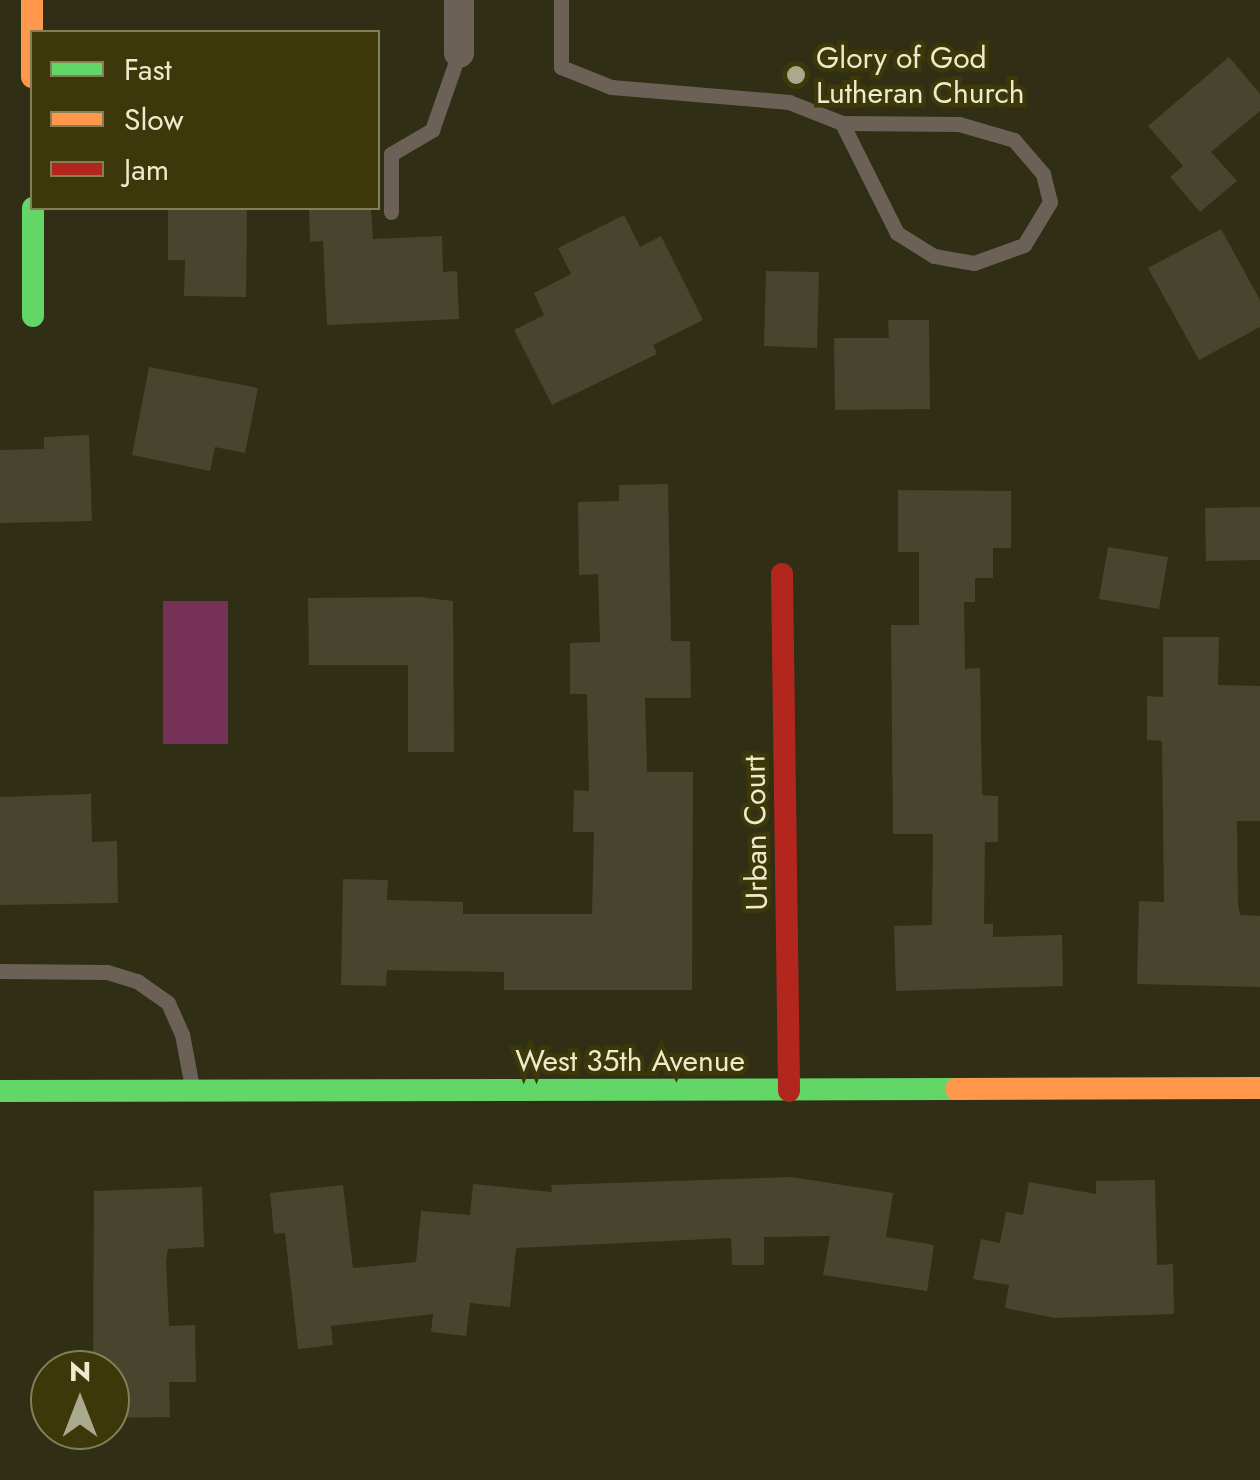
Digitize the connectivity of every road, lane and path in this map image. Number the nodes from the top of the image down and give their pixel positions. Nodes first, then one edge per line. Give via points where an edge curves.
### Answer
1 (32, 0) edge
2 (459, 0) edge
3 (561, 0) edge
4 (32, 30) edge
5 (460, 53) joint
6 (842, 123) junction
7 (33, 210) edge
8 (391, 212) dead end
9 (34, 316) dead end
10 (782, 574) dead end
11 (0, 970) edge
12 (1260, 1088) edge
13 (0, 1091) edge
14 (192, 1091) junction
15 (790, 1091) junction

1 - 4 street
2 - 5 street
3 - 6 lane via 561,67 611,87 789,102
5 - 8 lane via 432,130 390,154
6 - 6 lane via 897,233 934,256 974,263 1024,245 1050,202 1043,174 1014,140 958,124
7 - 9 street
10 - 15 street, Urban Court
11 - 14 lane via 108,972 137,981 168,1004 182,1034
12 - 15 street, West 35th Avenue
13 - 14 street, West 35th Avenue
14 - 15 street, West 35th Avenue

